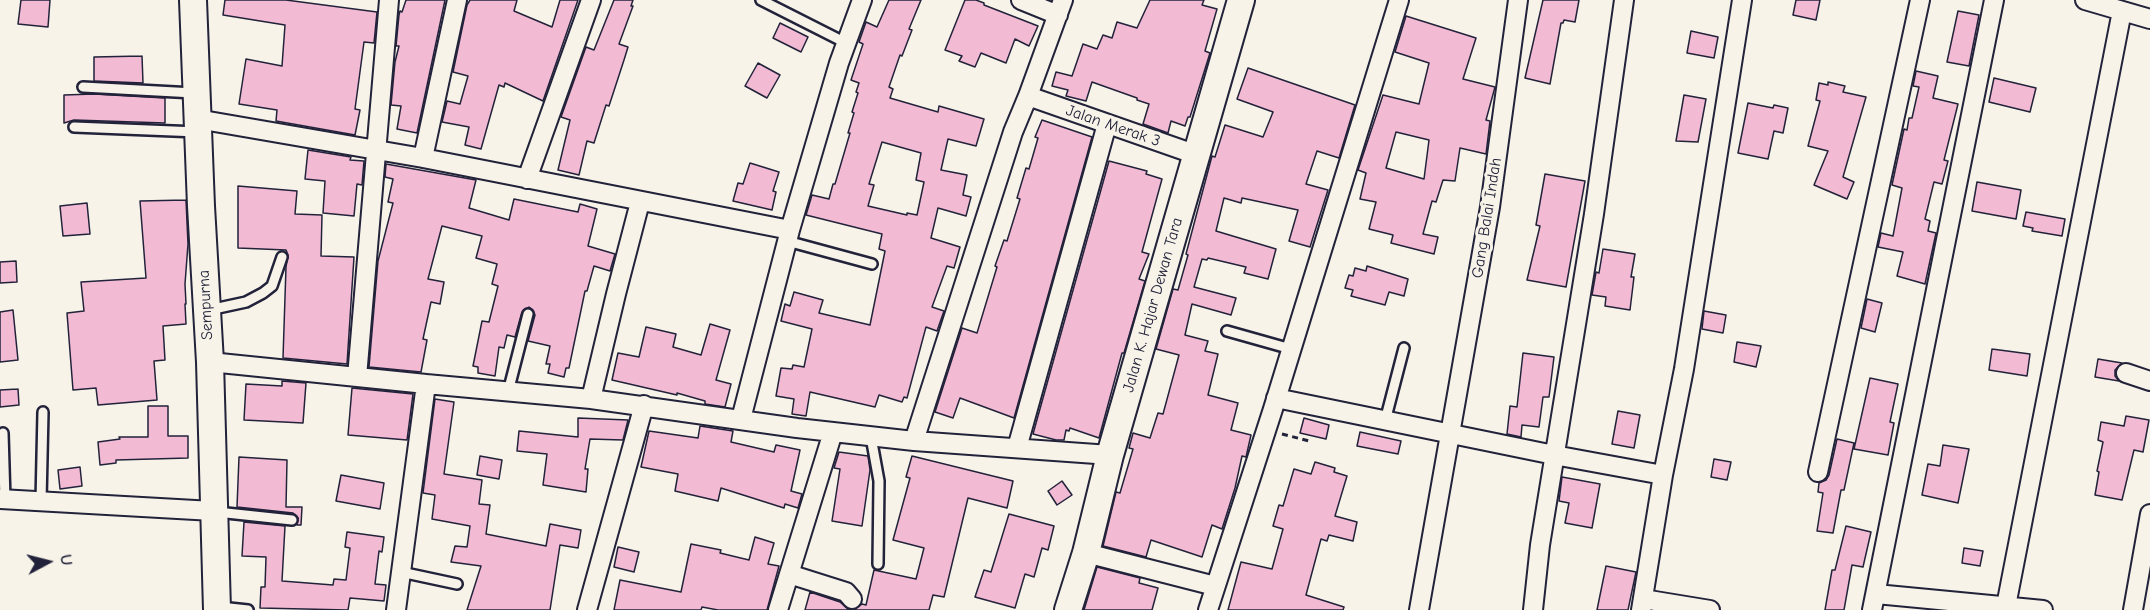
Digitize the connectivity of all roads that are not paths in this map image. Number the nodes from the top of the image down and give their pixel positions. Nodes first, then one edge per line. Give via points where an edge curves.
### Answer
1 (193, 0) edge
2 (389, 0) edge
3 (457, 0) edge
4 (591, 0) edge
5 (761, 0) edge
6 (862, 0) edge
7 (1021, 0) edge
8 (1241, 0) edge
9 (1399, 0) edge
10 (1518, 0) edge
11 (1624, 0) edge
12 (1742, 0) edge
13 (1920, 0) edge
14 (1994, 0) edge
15 (2085, 0) edge
16 (2117, 6) edge
17 (1060, 8) edge
18 (2150, 19) edge
19 (846, 43) junction
20 (83, 87) dead end
21 (196, 93) junction
22 (1028, 96) junction
23 (1107, 124) junction
24 (198, 126) junction
25 (74, 127) dead end
26 (377, 151) junction
27 (1197, 155) junction
28 (423, 158) junction
29 (527, 179) junction
30 (640, 201) junction
31 (788, 236) junction
32 (282, 257) dead end
33 (872, 264) dead end
34 (207, 311) junction
35 (528, 314) dead end
36 (1227, 332) dead end
37 (1404, 348) dead end
38 (1291, 349) junction
39 (210, 362) junction
40 (2126, 373) dead end
41 (357, 377) junction
42 (2150, 381) edge
43 (426, 384) junction
44 (508, 392) junction
45 (1276, 398) junction
46 (591, 399) junction
47 (644, 405) junction
48 (43, 412) dead end
49 (741, 419) junction
50 (1385, 421) junction
51 (833, 432) junction
52 (3, 433) dead end
53 (1451, 435) junction
54 (871, 436) junction
55 (914, 441) junction
56 (1017, 448) junction
57 (1110, 455) junction
58 (1554, 455) junction
59 (1818, 472) dead end
60 (1663, 475) junction
61 (2, 500) edge
62 (41, 501) junction
63 (213, 511) junction
64 (2150, 514) edge
65 (292, 520) dead end
66 (1086, 553) junction
67 (878, 564) dead end
68 (401, 572) junction
69 (789, 574) junction
70 (457, 584) dead end
71 (1215, 586) junction
72 (852, 599) dead end
73 (1874, 602) edge
74 (1642, 605) edge
75 (2005, 608) edge
76 (217, 609) edge
77 (248, 610) edge
78 (396, 610) edge
79 (587, 610) edge
80 (778, 610) edge
81 (1068, 610) edge
82 (1208, 610) edge
83 (1419, 610) edge
84 (1533, 610) edge
85 (1710, 610) edge
86 (2043, 610) edge
87 (2133, 610) edge

1 - 21 street, Sempurna
2 - 26 street
3 - 28 street
4 - 29 street
5 - 19 lane
6 - 19 street
7 - 17 street
8 - 27 street, Jalan K. Hajar Dewan Tara
9 - 38 street
10 - 53 street, Gang Balai Indah via 1490,207
11 - 58 street
12 - 60 street via 1684,369
13 - 59 street
14 - 73 street
15 - 16 street
16 - 18 street
16 - 75 street
17 - 22 street
19 - 31 street
20 - 21 lane
21 - 24 street, Sempurna
22 - 23 street, Jalan Merak 3
22 - 55 street
23 - 27 street, Jalan Merak 3
23 - 56 street
24 - 25 lane
24 - 26 street
24 - 34 street, Sempurna
26 - 28 street
26 - 41 street
27 - 57 street, Jalan K. Hajar Dewan Tara
28 - 29 street
29 - 30 street
30 - 31 street
30 - 46 street
31 - 33 lane
31 - 49 street
32 - 34 lane via 272,286 263,293 246,302
34 - 39 street, Sempurna
35 - 44 lane
36 - 38 lane
37 - 50 lane
38 - 45 street
39 - 41 street
39 - 63 street, Sempurna
40 - 42 street
41 - 43 street
43 - 44 street
43 - 68 street
44 - 46 street
45 - 50 street
45 - 71 street
46 - 47 street
47 - 49 street
47 - 79 street
48 - 62 lane
49 - 51 street
50 - 53 street
51 - 54 street
51 - 69 street
52 - 61 lane
53 - 58 street
53 - 83 street, Gang Balai Indah
54 - 55 street
54 - 67 lane via 879,481
55 - 56 street
56 - 57 street
57 - 66 street, Jalan K. Hajar Dewan Tara
58 - 60 street
58 - 84 street
60 - 74 street
61 - 62 street
62 - 63 street
63 - 65 lane
63 - 76 street, Sempurna
64 - 87 street
66 - 71 street
66 - 81 street, Jalan K. Hajar Dewan Tara
68 - 70 lane
68 - 78 street
69 - 72 street via 846,592
69 - 80 street
71 - 82 street
73 - 75 street
74 - 85 street
75 - 86 street
76 - 77 lane

